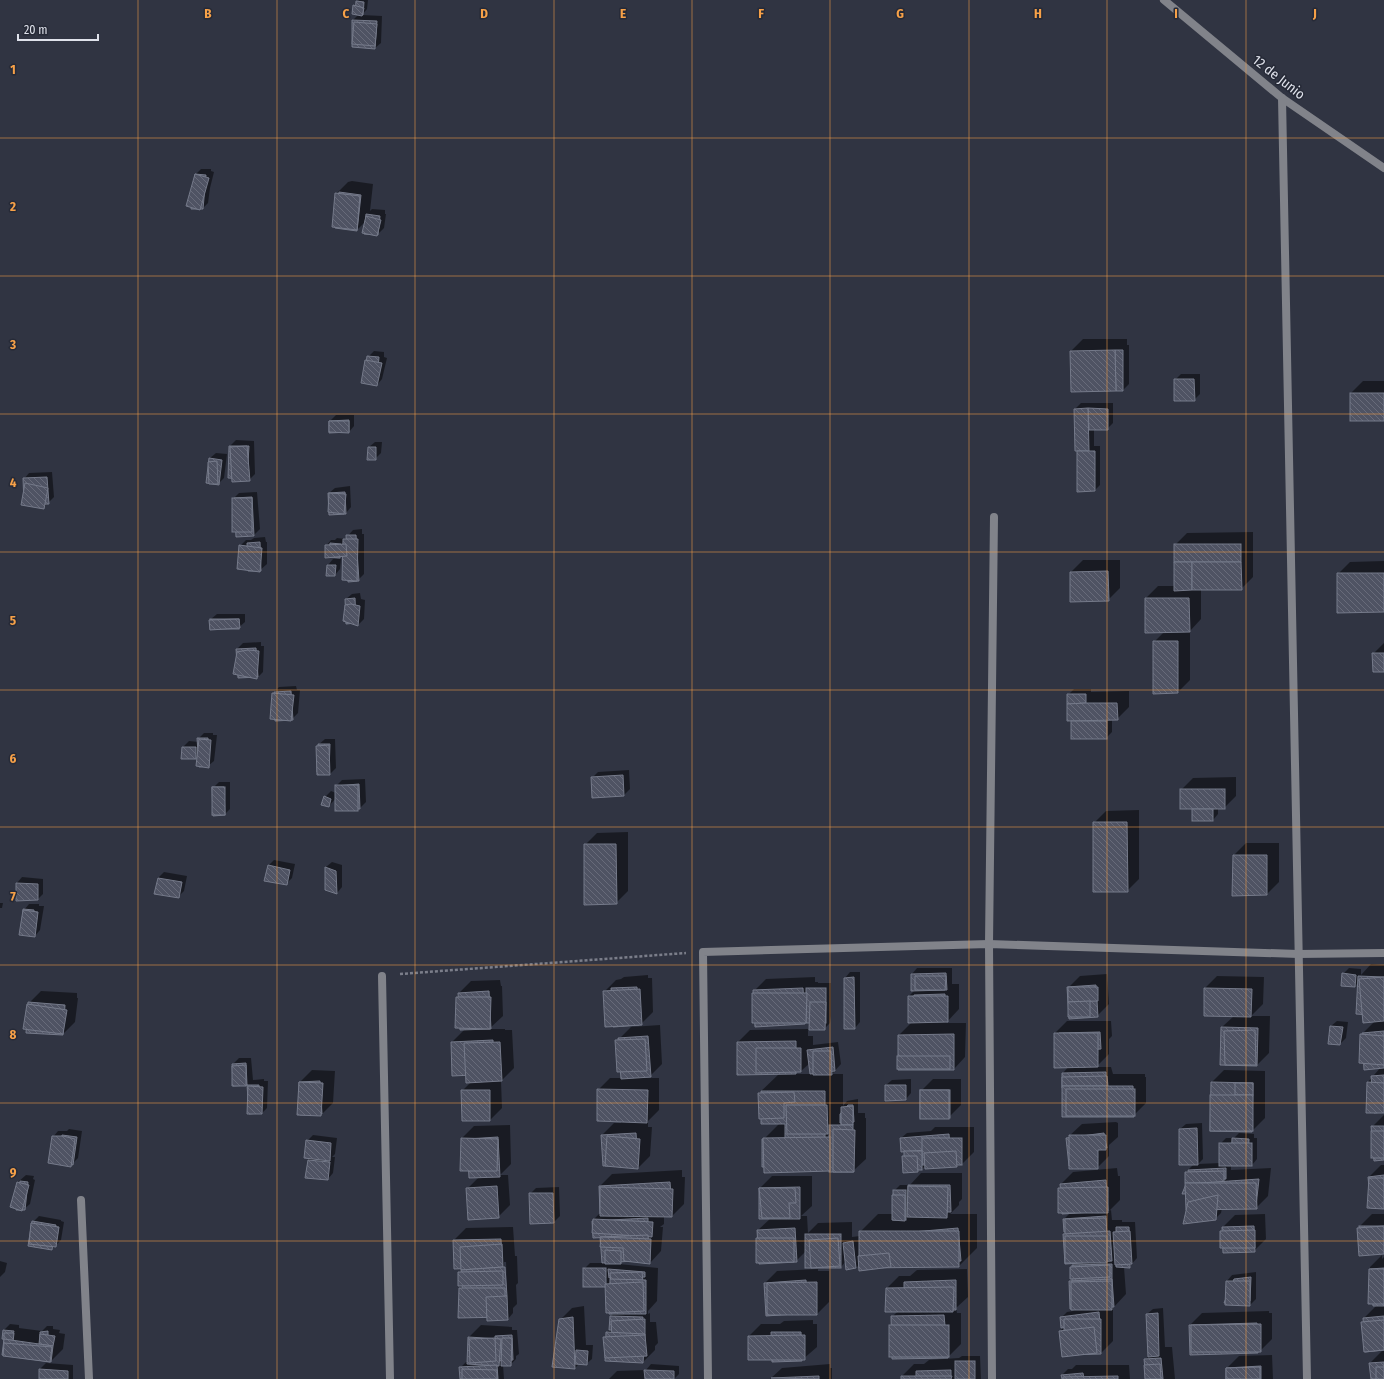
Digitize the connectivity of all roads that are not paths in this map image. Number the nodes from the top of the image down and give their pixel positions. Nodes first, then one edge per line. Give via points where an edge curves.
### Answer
1 (1164, 0) edge
2 (1282, 98) junction
3 (1384, 168) edge
4 (994, 517) dead end
5 (989, 944) junction
6 (1384, 953) edge
7 (1298, 954) junction
8 (382, 976) road end
9 (81, 1200) dead end
10 (89, 1379) edge
11 (390, 1379) edge
12 (708, 1379) edge
13 (992, 1379) edge
14 (1307, 1379) edge

1 - 2 street, 12 de Junio
2 - 3 street, 12 de Junio
2 - 7 street
4 - 5 street
5 - 7 street
5 - 12 street via 703,952
5 - 13 street
6 - 7 street
7 - 14 street
8 - 11 street
9 - 10 street

